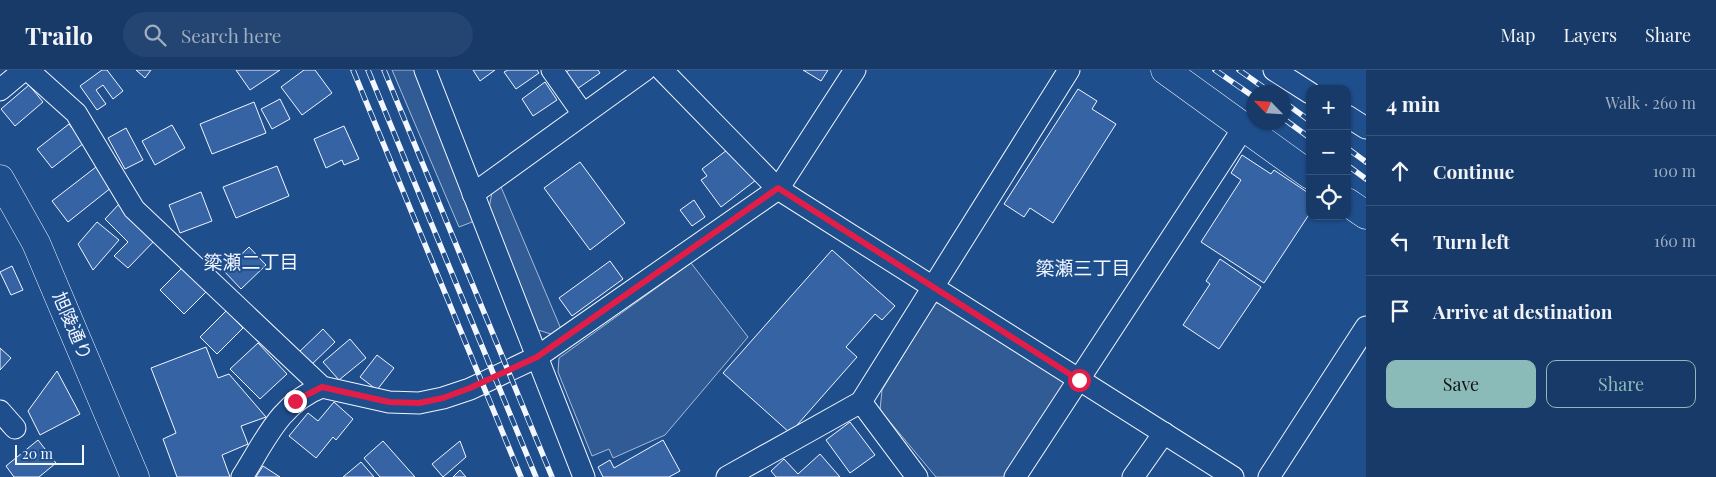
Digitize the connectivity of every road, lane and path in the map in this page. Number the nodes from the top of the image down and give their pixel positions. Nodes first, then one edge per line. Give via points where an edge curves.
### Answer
1 (24, 70) edge
2 (28, 70) edge
3 (425, 70) edge
4 (552, 70) edge
5 (645, 70) edge
6 (662, 70) edge
7 (855, 70) edge
8 (1069, 70) edge
9 (1165, 70) edge
10 (1277, 71) edge
11 (1306, 89) edge
12 (0, 90) edge
13 (583, 114) junction
14 (1351, 119) edge
15 (1244, 128) junction
16 (1366, 128) edge
17 (1306, 172) edge
18 (0, 179) edge
19 (778, 188) junction
20 (474, 194) junction
21 (1351, 205) edge
22 (1366, 215) edge
23 (933, 287) junction
24 (1366, 327) edge
25 (537, 357) junction
26 (1079, 380) junction
27 (322, 387) junction
28 (861, 402) junction
29 (0, 411) edge
30 (15, 428) dead end
31 (1164, 433) junction
32 (135, 477) edge
33 (242, 477) edge
34 (584, 477) edge
35 (727, 477) edge
36 (917, 477) edge
37 (1015, 477) edge
38 (1133, 477) edge
39 (1233, 477) edge
40 (1269, 477) edge

1 - 12 street
2 - 27 street via 76,113 134,209
3 - 20 street
4 - 13 street
5 - 13 street
6 - 19 street
7 - 19 street
8 - 23 street
9 - 15 street
10 - 11 street
13 - 20 street
14 - 16 street
15 - 17 street
15 - 26 street
18 - 32 street, 旭陵通り via 36,243
19 - 23 street
19 - 25 street
20 - 25 street
21 - 22 street
23 - 26 street
23 - 28 street
24 - 40 street
25 - 27 street via 470,388 419,403 389,402
25 - 34 street
26 - 31 street
26 - 37 street
27 - 33 street via 295,401 277,420
28 - 35 street
28 - 36 street
29 - 30 street
31 - 38 street
31 - 39 street

